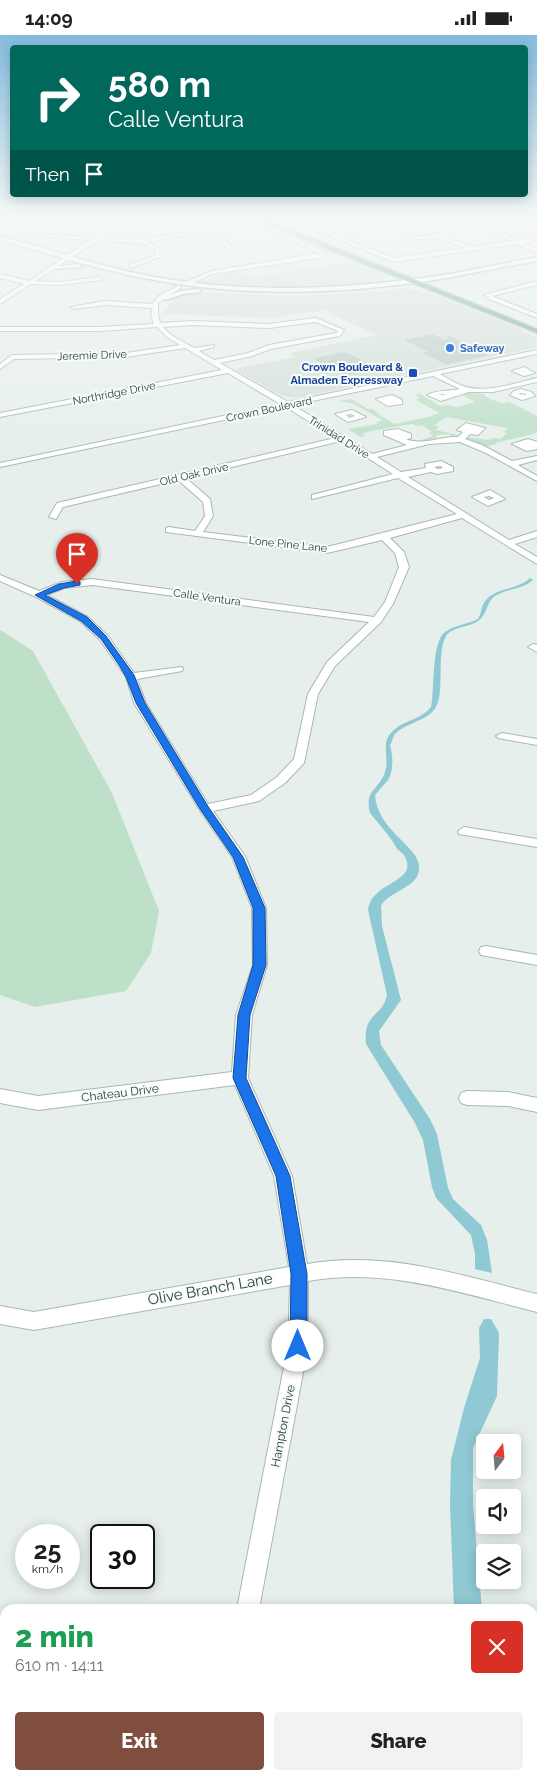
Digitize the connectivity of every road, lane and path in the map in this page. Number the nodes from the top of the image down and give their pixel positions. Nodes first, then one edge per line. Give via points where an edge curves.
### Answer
1 (159, 299) edge
2 (164, 299) edge
3 (459, 299) edge
4 (490, 299) edge
5 (495, 299) edge
6 (156, 306) junction
7 (74, 307) dead end
8 (537, 316) edge
9 (537, 322) edge
10 (157, 325) junction
11 (0, 329) edge
12 (537, 331) edge
13 (212, 346) dead end
14 (189, 348) junction
15 (537, 352) edge
16 (212, 362) junction
17 (0, 367) edge
18 (516, 368) dead end
19 (228, 371) junction
20 (434, 374) junction
21 (537, 379) edge
22 (508, 386) junction
23 (366, 388) junction
24 (468, 389) junction
25 (448, 394) dead end
26 (385, 399) dead end
27 (537, 402) edge
28 (286, 405) junction
29 (0, 415) edge
30 (336, 419) dead end
31 (316, 423) junction
32 (468, 431) dead end
33 (400, 438) dead end
34 (342, 439) junction
35 (460, 440) junction
36 (416, 446) junction
37 (370, 457) junction
38 (537, 458) edge
39 (510, 464) junction
40 (0, 465) edge
41 (432, 469) dead end
42 (398, 475) junction
43 (180, 477) junction
44 (537, 479) edge
45 (315, 497) dead end
46 (473, 503) dead end
47 (452, 508) junction
48 (464, 515) junction
49 (53, 517) dead end
50 (537, 529) edge
51 (169, 530) dead end
52 (198, 533) junction
53 (537, 534) edge
54 (384, 537) junction
55 (508, 543) junction
56 (537, 561) edge
57 (0, 578) edge
58 (39, 595) junction
59 (377, 620) junction
60 (178, 669) dead end
61 (131, 677) junction
62 (502, 736) dead end
63 (537, 742) edge
64 (205, 809) junction
65 (464, 831) dead end
66 (537, 843) edge
67 (486, 951) dead end
68 (537, 960) edge
69 (240, 1078) junction
70 (0, 1096) edge
71 (467, 1098) dead end
72 (537, 1105) edge
73 (299, 1274) junction
74 (537, 1303) edge
75 (0, 1315) edge
76 (249, 1604) edge

1 - 6 street
2 - 6 street
3 - 12 main road
4 - 9 main road
5 - 8 street
6 - 7 street via 106,303
6 - 10 street via 154,316
10 - 11 street via 100,329
10 - 14 street, Trinidad Drive via 168,336
10 - 16 street via 269,326 316,320 342,331 338,335 269,347 250,355
13 - 14 street, Jeremie Drive
14 - 16 street, Trinidad Drive
14 - 17 street, Jeremie Drive via 87,359 12,357
15 - 20 street, Crown Boulevard
16 - 19 street, Trinidad Drive
18 - 21 street via 515,372
19 - 28 street, Trinidad Drive
19 - 29 street, Northridge Drive
20 - 23 street, Crown Boulevard
20 - 24 street
21 - 22 street
22 - 24 street
22 - 27 street via 518,391 514,395
23 - 26 street
23 - 28 street, Crown Boulevard
24 - 25 street
28 - 31 street, Trinidad Drive
28 - 40 street, Crown Boulevard
30 - 31 street
31 - 34 street, Trinidad Drive
32 - 35 street
33 - 36 street
34 - 37 street, Trinidad Drive
34 - 43 street, Old Oak Drive
35 - 36 street
35 - 39 street
36 - 37 street
37 - 42 street, Trinidad Drive
38 - 39 street
39 - 44 street
41 - 42 street
42 - 45 street
42 - 47 street, Trinidad Drive
43 - 49 street, Old Oak Drive via 60,505
43 - 52 street via 207,501 209,516
46 - 47 street
47 - 48 street, Trinidad Drive
48 - 54 street, Lone Pine Lane
48 - 55 street, Trinidad Drive
50 - 53 street via 532,530
51 - 52 street, Lone Pine Lane
52 - 54 street, Lone Pine Lane via 327,550
53 - 55 street
54 - 59 street via 399,552 404,567 390,602
55 - 56 street, Trinidad Drive
57 - 58 street, Hampton Drive
58 - 59 street, Calle Ventura via 62,585 92,582
58 - 61 street, Hampton Drive via 84,619 104,638
59 - 64 street via 332,665 313,694 300,760 294,767 282,780 254,798
60 - 61 street
61 - 64 street, Hampton Drive via 140,703
62 - 63 street
64 - 69 street, Hampton Drive via 238,857 259,908 260,965 244,1015
65 - 66 street
67 - 68 street
69 - 70 street, Chateau Drive via 38,1103
69 - 73 street, Hampton Drive via 283,1176
71 - 72 street via 508,1099
73 - 74 street, Olive Branch Lane via 334,1268 374,1267 413,1273
73 - 75 street, Olive Branch Lane via 34,1321
73 - 76 street, Hampton Drive via 298,1346

